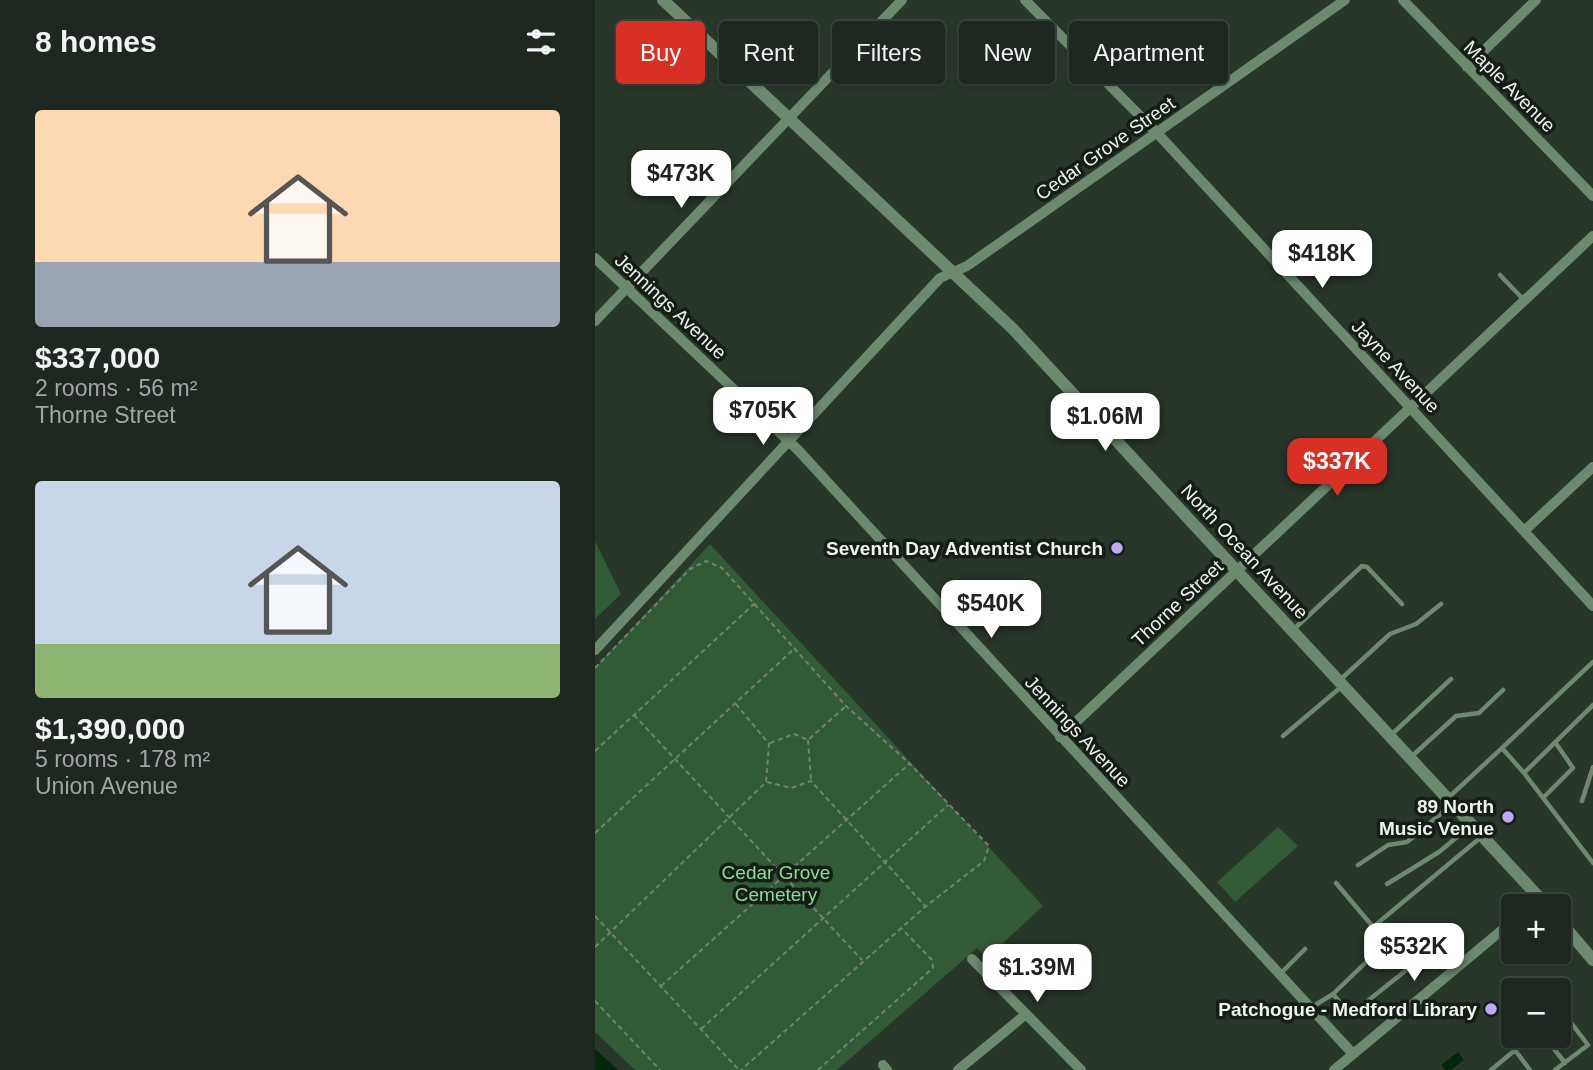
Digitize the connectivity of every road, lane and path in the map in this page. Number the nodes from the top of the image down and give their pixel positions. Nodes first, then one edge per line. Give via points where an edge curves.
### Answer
1 (663, 0) edge
2 (902, 0) edge
3 (1025, 0) edge
4 (1345, 0) edge
5 (1403, 0) edge
6 (1536, 0) edge
7 (1467, 67) junction
8 (789, 120) junction
9 (1158, 134) junction
10 (1593, 196) edge
11 (1593, 236) edge
12 (595, 258) edge
13 (952, 272) junction
14 (1500, 275) dead end
15 (627, 288) junction
16 (1524, 300) junction
17 (595, 321) edge
18 (1411, 408) junction
19 (789, 441) junction
20 (1593, 467) edge
21 (1524, 531) junction
22 (1237, 570) junction
23 (755, 603) junction
24 (1402, 604) dead end
25 (1441, 604) dead end
26 (1593, 606) edge
27 (1293, 630) junction
28 (796, 648) junction
29 (595, 650) edge
30 (1593, 662) edge
31 (595, 668) edge
32 (1451, 679) dead end
33 (1342, 683) junction
34 (1503, 690) dead end
35 (736, 704) junction
36 (1593, 705) edge
37 (846, 706) junction
38 (634, 715) junction
39 (1283, 736) dead end
40 (1391, 736) junction
41 (1060, 737) junction
42 (808, 740) junction
43 (1555, 742) junction
44 (769, 744) junction
45 (1502, 748) junction
46 (595, 751) edge
47 (1411, 757) junction
48 (675, 760) junction
49 (910, 764) junction
50 (1592, 771) edge
51 (1524, 773) junction
52 (811, 781) junction
53 (766, 782) junction
54 (1543, 798) junction
55 (1451, 800) junction
56 (1582, 800) dead end
57 (949, 804) junction
58 (729, 817) junction
59 (846, 820) junction
60 (1472, 824) junction
61 (595, 833) edge
62 (1483, 835) junction
63 (885, 862) junction
64 (1593, 863) edge
65 (1358, 865) dead end
66 (784, 876) junction
67 (1336, 883) dead end
68 (1387, 884) dead end
69 (1531, 894) edge
70 (925, 907) junction
71 (595, 916) edge
72 (823, 918) junction
73 (1373, 927) junction
74 (901, 928) junction
75 (1501, 931) edge
76 (609, 932) junction
77 (1571, 934) edge
78 (1386, 943) junction
79 (1439, 944) junction
80 (595, 947) edge
81 (1305, 948) dead end
82 (972, 959) dead end
83 (1593, 960) edge
84 (863, 961) junction
85 (1461, 964) junction
86 (1280, 974) junction
87 (661, 986) junction
88 (1333, 994) junction
89 (595, 1001) edge
90 (1311, 1007) junction
91 (1025, 1015) junction
92 (1571, 1023) edge
93 (701, 1029) junction
94 (1517, 1048) edge
95 (1553, 1048) edge
96 (1515, 1050) junction
97 (1355, 1056) junction
98 (1565, 1063) junction
99 (660, 1070) edge
100 (740, 1070) edge
101 (818, 1070) edge
102 (958, 1070) edge
103 (1081, 1070) edge
104 (1335, 1070) edge
105 (1491, 1070) edge
106 (1530, 1070) edge
107 (1555, 1070) edge

1 - 8 street, North Ocean Avenue
2 - 8 street
3 - 9 street, Jayne Avenue
4 - 9 street, Cedar Grove Street
5 - 7 street, Maple Avenue
6 - 7 street
7 - 10 street, Maple Avenue
8 - 13 street, North Ocean Avenue
8 - 15 street
9 - 13 street, Cedar Grove Street
9 - 18 street, Jayne Avenue
11 - 16 street, Thorne Street
12 - 15 street, Jennings Avenue
13 - 19 street, Cedar Grove Street via 940,278
13 - 22 street, North Ocean Avenue via 1021,338
14 - 16 lane
15 - 17 street
15 - 19 street, Jennings Avenue
16 - 18 street, Thorne Street
18 - 21 street, Jayne Avenue
18 - 22 street, Thorne Street
19 - 29 street, Cedar Grove Street
19 - 41 street, Jennings Avenue
20 - 21 street
21 - 26 street, Jayne Avenue
22 - 27 street, North Ocean Avenue
22 - 41 street, Thorne Street
23 - 28 path
23 - 31 path via 722,568 706,561 690,569
23 - 38 path
24 - 27 lane via 1362,566
25 - 33 lane via 1416,624 1390,634
27 - 33 street, North Ocean Avenue
28 - 35 path
28 - 37 path
30 - 45 lane
32 - 40 lane
33 - 39 lane
33 - 40 street, North Ocean Avenue
34 - 47 lane via 1479,713 1456,716
35 - 44 path
35 - 48 path
36 - 43 lane
37 - 42 path
37 - 49 path
38 - 46 path
38 - 48 path
40 - 47 street, North Ocean Avenue
41 - 86 street, Jennings Avenue
42 - 44 path via 794,734
42 - 52 path
43 - 51 lane
43 - 54 lane via 1573,768
44 - 53 path
45 - 51 lane
45 - 55 lane
47 - 55 street, North Ocean Avenue
48 - 58 path
48 - 61 path
49 - 57 path
49 - 59 path
50 - 56 lane
51 - 54 lane
52 - 53 path via 790,788
52 - 59 path
53 - 58 path
54 - 64 lane
55 - 60 street, North Ocean Avenue
55 - 65 lane via 1407,842 1388,845
57 - 63 path
57 - 70 path via 989,846 984,862
58 - 66 path
58 - 76 path
59 - 63 path
59 - 66 path
60 - 62 street, North Ocean Avenue
60 - 68 lane via 1439,852
62 - 69 street, North Ocean Avenue
62 - 73 lane
63 - 70 path
63 - 72 path
66 - 72 path
66 - 87 path
67 - 73 lane
70 - 74 path
71 - 76 path
72 - 84 path
72 - 93 path
73 - 78 lane
74 - 84 path
74 - 101 path via 932,960 933,968
75 - 85 street
76 - 80 path
76 - 87 path
77 - 83 street
78 - 79 lane via 1390,947 1422,926
78 - 88 lane
79 - 85 lane
79 - 88 lane via 1350,1015
81 - 86 lane
82 - 91 street
84 - 100 path
85 - 97 street
86 - 90 street, Jennings Avenue
87 - 93 path
88 - 90 lane
89 - 99 path
90 - 97 street, Jennings Avenue
91 - 102 street
91 - 103 street
92 - 98 lane via 1588,1045
93 - 100 path
94 - 96 lane
95 - 98 lane
96 - 105 lane
96 - 106 lane
97 - 104 street
98 - 107 lane

